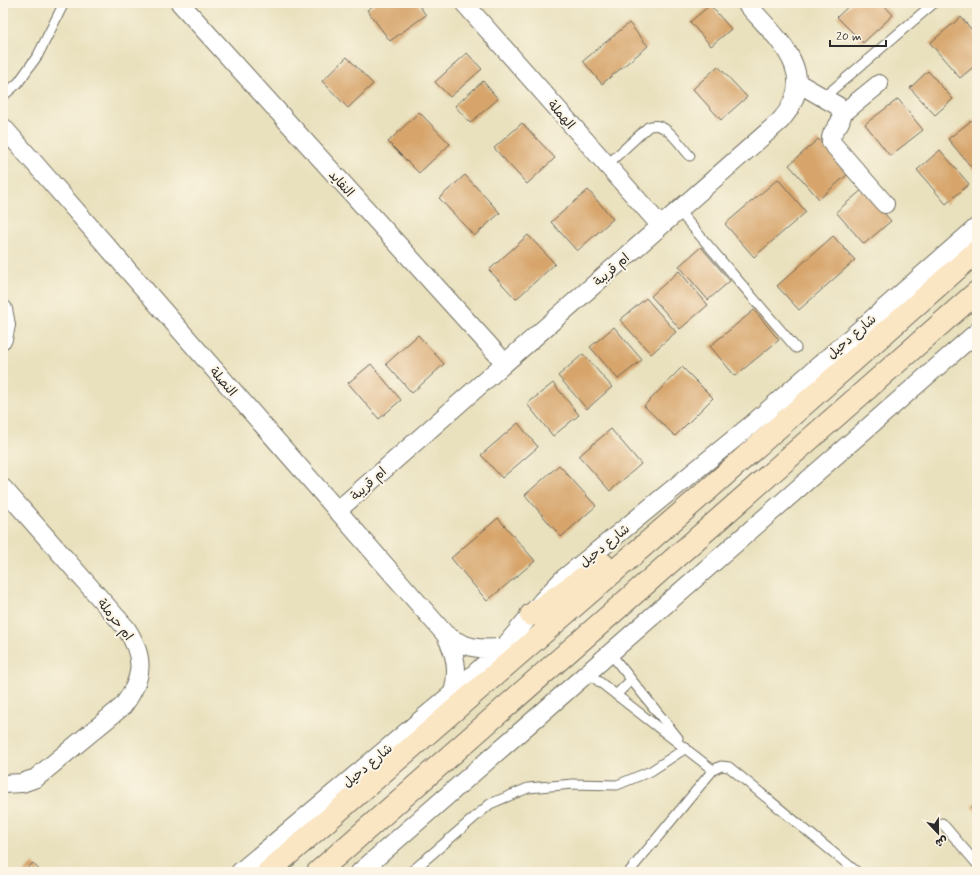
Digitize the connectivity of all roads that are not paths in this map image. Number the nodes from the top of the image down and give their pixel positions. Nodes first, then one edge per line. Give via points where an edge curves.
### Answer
1 (64, 3) edge
2 (180, 3) edge
3 (464, 3) edge
4 (746, 3) edge
5 (934, 3) edge
6 (798, 83) junction
7 (879, 84) dead end
8 (3, 96) edge
9 (824, 97) junction
10 (842, 114) junction
11 (3, 127) edge
12 (690, 156) dead end
13 (607, 165) junction
14 (885, 204) dead end
15 (678, 210) junction
16 (660, 225) junction
17 (977, 226) edge
18 (977, 251) edge
19 (977, 292) edge
20 (3, 309) edge
21 (977, 332) edge
22 (3, 333) edge
23 (3, 339) edge
24 (796, 348) dead end
25 (505, 363) junction
26 (3, 488) edge
27 (710, 488) junction
28 (337, 511) junction
29 (531, 615) junction
30 (445, 634) junction
31 (504, 647) junction
32 (610, 653) junction
33 (588, 673) junction
34 (631, 680) junction
35 (453, 693) junction
36 (616, 695) junction
37 (686, 748) junction
38 (713, 770) junction
39 (3, 784) edge
40 (942, 823) dead end
41 (977, 864) edge
42 (240, 872) edge
43 (268, 872) edge
44 (318, 872) edge
45 (360, 872) edge
46 (411, 872) edge
47 (629, 872) edge
48 (857, 872) edge

1 - 8 lane via 38,55 18,84
2 - 25 street, النفايد
3 - 13 street, الهملة
4 - 6 street, ام قريبة via 791,57 797,69
5 - 9 lane
6 - 9 street
6 - 15 street, ام قريبة via 796,98 780,121
7 - 10 street
9 - 10 street via 838,106
10 - 14 street via 830,142
11 - 28 street, النصلة
12 - 13 lane via 662,126 654,124 648,126
13 - 16 street, الهملة
15 - 16 street, ام قريبة
15 - 24 lane
16 - 25 street, ام قريبة
17 - 29 street, شارع دحيل via 751,425 563,579
18 - 27 main road, شارع دحيل
19 - 44 main road
20 - 22 street via 6,325
21 - 32 street
22 - 23 street
25 - 28 street, ام قريبة
26 - 39 street, ام حرملة via 126,628 135,642 140,659 139,676 133,693 122,706 36,778 22,783
27 - 29 main road
27 - 43 main road, شارع دحيل
28 - 30 street, النصلة
29 - 31 street, شارع دحيل
30 - 31 street, النصلة via 455,642 479,649
30 - 35 street, النصلة via 455,656 456,681
31 - 35 street, شارع دحيل
32 - 33 street
32 - 34 lane
33 - 36 lane
33 - 45 street
34 - 36 lane
34 - 37 lane
35 - 42 street, شارع دحيل
36 - 37 lane
37 - 38 lane
37 - 46 lane via 651,771 617,785 573,784 528,788 490,804
38 - 47 lane
38 - 48 lane via 721,766 729,767
40 - 41 lane

